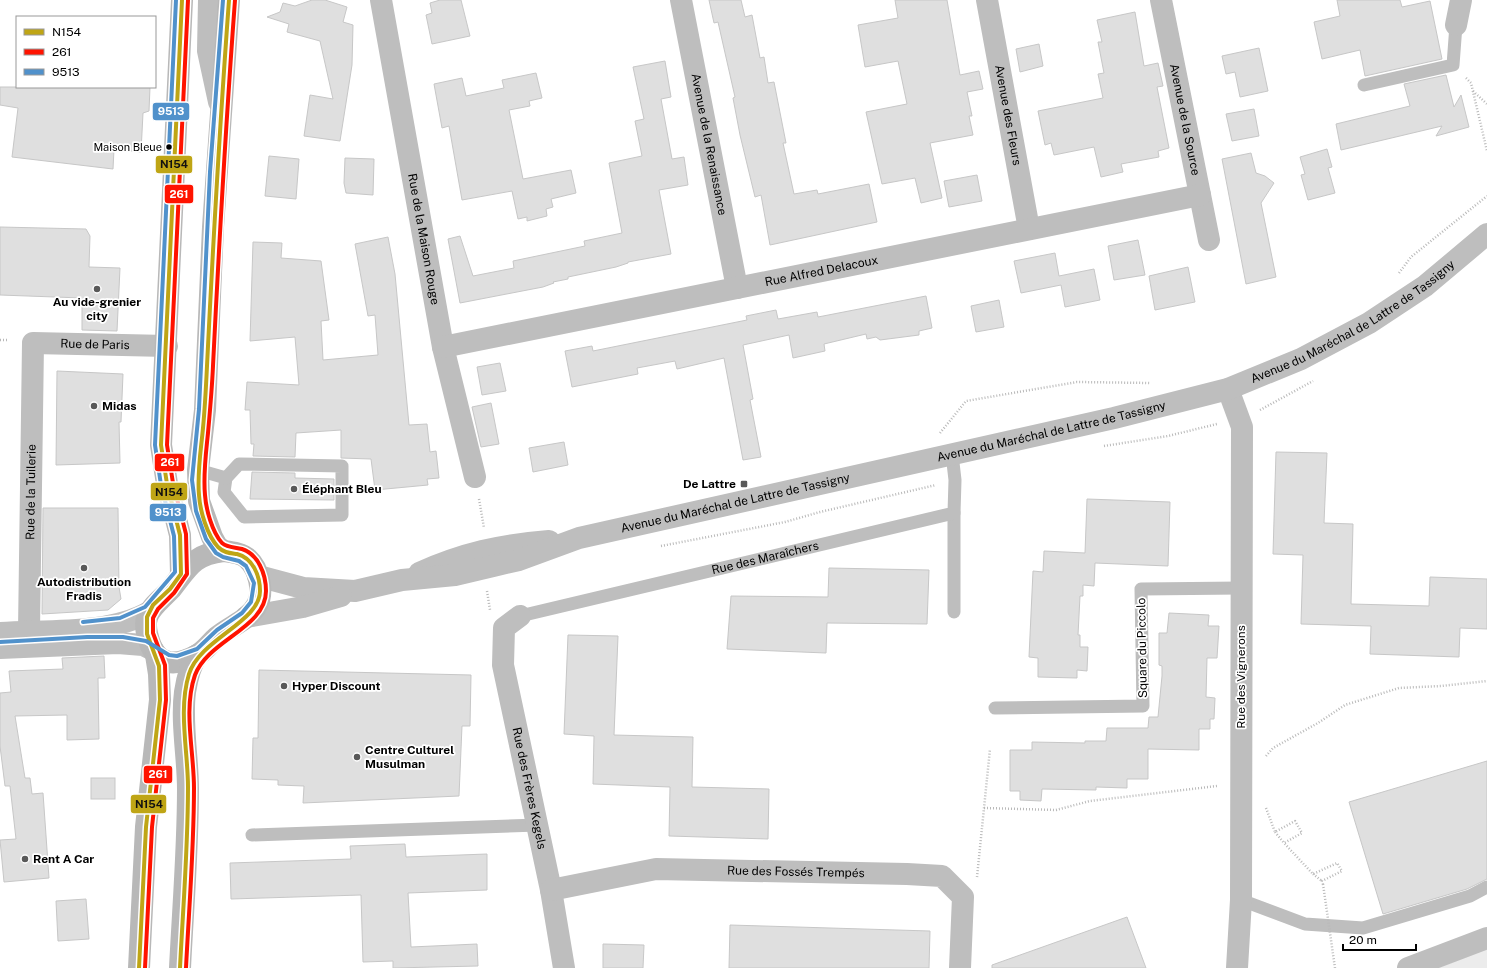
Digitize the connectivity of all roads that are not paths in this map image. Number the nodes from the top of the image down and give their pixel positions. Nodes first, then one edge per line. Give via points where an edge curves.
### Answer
1 (182, 0) edge
2 (209, 0) edge
3 (229, 0) edge
4 (381, 0) edge
5 (681, 0) edge
6 (987, 0) edge
7 (1161, 0) edge
8 (1461, 0) edge
9 (1456, 25) joint
10 (1364, 85) dead end
11 (221, 111) junction
12 (1200, 195) junction
13 (1029, 229) junction
14 (1487, 234) edge
15 (1209, 240) dead end
16 (737, 288) junction
17 (167, 346) junction
18 (443, 347) junction
19 (32, 354) joint
20 (1228, 389) junction
21 (952, 454) junction
22 (198, 470) junction
23 (475, 477) dead end
24 (226, 478) junction
25 (954, 512) junction
26 (223, 551) junction
27 (181, 574) junction
28 (258, 576) junction
29 (1241, 588) junction
30 (355, 591) junction
31 (149, 612) junction
32 (954, 612) dead end
33 (520, 616) joint
34 (246, 617) junction
35 (29, 631) junction
36 (0, 633) edge
37 (0, 648) edge
38 (155, 653) junction
39 (198, 655) junction
40 (995, 708) dead end
41 (538, 825) junction
42 (252, 835) dead end
43 (1487, 887) edge
44 (551, 890) junction
45 (1241, 900) junction
46 (1487, 938) edge
47 (139, 968) edge
48 (180, 968) edge
49 (564, 968) edge
50 (960, 968) edge
51 (1237, 968) edge
52 (1408, 968) edge

1 - 17 main road
2 - 11 street via 208,51
3 - 11 main road
4 - 18 street, Rue de la Maison Rouge
5 - 16 street, Avenue de la Renaissance
6 - 13 street, Avenue des Fleurs
7 - 12 street, Avenue de la Source
8 - 9 street
9 - 10 lane via 1453,65
11 - 22 main road via 205,410
12 - 13 street, Rue Alfred Delacoux
12 - 15 street, Avenue de la Source
13 - 16 street, Rue Alfred Delacoux
14 - 20 street, Avenue du Maréchal de Lattre de Tassigny via 1425,286 1369,323 1301,359
16 - 18 street, Rue Alfred Delacoux
17 - 19 street, Rue de Paris via 33,343
17 - 27 main road via 162,445 167,484 180,536
18 - 23 street, Rue de la Maison Rouge
19 - 35 street, Rue de la Tuilerie
20 - 21 street, Avenue du Maréchal de Lattre de Tassigny
20 - 29 street, Rue des Vignerons via 1242,427
21 - 25 lane via 955,480
21 - 30 street, Avenue du Maréchal de Lattre de Tassigny via 578,538 489,548 451,558 402,580
22 - 24 lane
22 - 26 main road via 199,501 212,537
24 - 24 lane via 239,464 342,466 342,515 244,517 224,492
25 - 32 lane
25 - 33 lane, Rue des Maraîchers
26 - 27 main road via 199,559
26 - 28 main road via 248,559
27 - 31 main road
28 - 30 street, Avenue du Maréchal de Lattre de Tassigny via 303,588
28 - 34 main road via 258,604
29 - 40 lane, Square du Piccolo via 1141,589 1143,706
29 - 45 street, Rue des Vignerons
30 - 34 street via 303,607
31 - 35 street via 131,621 111,626
31 - 38 main road via 147,634
33 - 41 street, Rue des Frères Kegels via 504,628 503,665
34 - 39 main road via 217,637
35 - 36 street
37 - 38 street via 118,642 143,645
38 - 39 main road via 166,662 174,663
38 - 47 main road via 160,674 160,711 146,828
39 - 48 main road via 192,663 185,692 188,788
41 - 42 lane
41 - 44 street, Rue des Frères Kegels
43 - 45 lane via 1470,896 1363,928 1305,924
44 - 49 street, Rue des Frères Kegels
44 - 50 street, Rue des Fossés Trempés via 656,869 942,876 963,897
45 - 51 street, Rue des Vignerons
46 - 52 street

